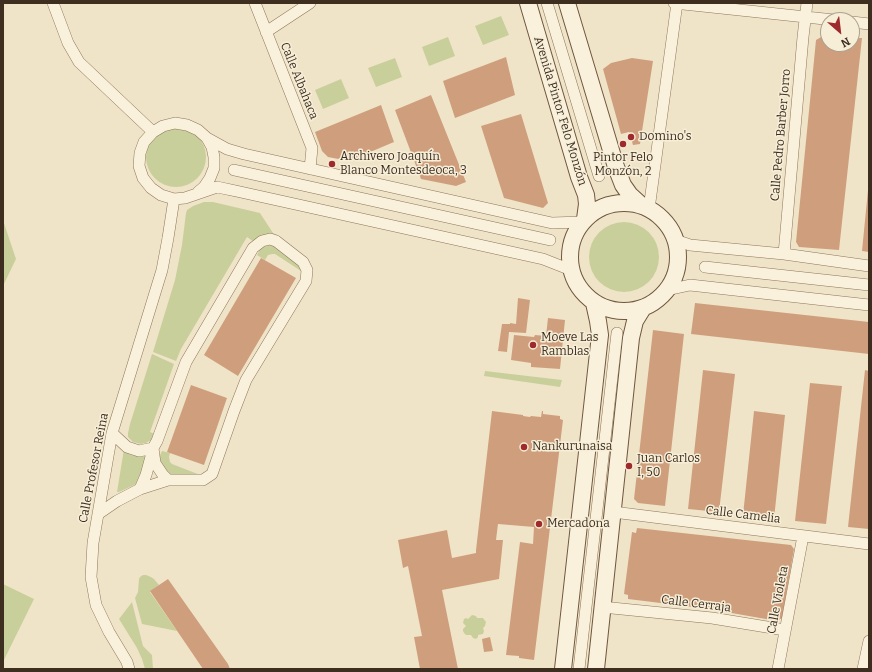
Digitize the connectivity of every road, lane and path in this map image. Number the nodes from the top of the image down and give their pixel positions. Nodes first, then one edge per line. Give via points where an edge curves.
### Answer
1 (53, 3) edge
2 (255, 3) edge
3 (310, 3) edge
4 (528, 3) edge
5 (547, 3) edge
6 (567, 3) edge
7 (676, 3) edge
8 (807, 3) edge
9 (805, 17) junction
10 (820, 19) edge
11 (266, 32) junction
12 (153, 132) junction
13 (207, 138) junction
14 (310, 169) junction
15 (234, 170) dead end
16 (599, 176) dead end
17 (196, 194) junction
18 (174, 198) junction
19 (645, 207) junction
20 (583, 220) junction
21 (550, 240) dead end
22 (675, 240) junction
23 (784, 254) junction
24 (869, 266) edge
25 (705, 267) dead end
26 (571, 270) junction
27 (869, 285) edge
28 (667, 290) junction
29 (594, 303) junction
30 (869, 305) edge
31 (643, 308) junction
32 (617, 333) dead end
33 (112, 433) junction
34 (153, 448) junction
35 (168, 480) junction
36 (140, 489) junction
37 (613, 512) junction
38 (98, 514) junction
39 (803, 536) junction
40 (869, 544) edge
41 (602, 607) junction
42 (785, 630) junction
43 (869, 641) edge
44 (129, 669) edge
45 (562, 669) edge
46 (579, 669) edge
47 (596, 669) edge
48 (778, 669) edge
49 (863, 669) edge

1 - 12 street via 68,43 79,62
2 - 11 street, Calle Albahaca
3 - 11 street
4 - 20 street, Avenida Pintor Felo Monzón via 578,177 586,195 587,204
5 - 16 street, Avenida Pintor Felo Monzón
6 - 19 street via 616,167 630,195
7 - 9 street
7 - 19 street
8 - 9 street, Calle Pedro Barber Jorro
9 - 10 street
9 - 23 street, Calle Pedro Barber Jorro
11 - 14 street, Calle Albahaca via 312,148
12 - 13 street via 175,123 187,124
12 - 18 street via 144,142 139,166 143,178 151,188 161,196
13 - 14 street via 227,149
13 - 17 street via 212,147 214,168 204,187
14 - 20 street via 552,223
15 - 21 street
17 - 18 street
17 - 26 street via 217,187 543,259
18 - 33 street, Calle Profesor Reina via 162,270
19 - 20 street via 626,202 611,204
19 - 22 street via 661,217 670,227
20 - 26 street via 570,245
22 - 23 street via 690,245
22 - 28 street via 678,260 673,281
23 - 24 street
25 - 27 street
26 - 29 street via 576,283
28 - 30 street via 690,285
28 - 31 street
29 - 31 street via 618,311
29 - 45 street via 600,335
31 - 37 street via 635,321 631,338
32 - 46 street
33 - 34 street via 127,447 139,451
33 - 38 street, Calle Profesor Reina
34 - 35 street via 155,463
34 - 35 street via 186,362 249,254 262,242 270,239 276,241 303,262 307,270 306,281 246,380 212,474 204,480
34 - 36 street
35 - 36 street
36 - 38 street
37 - 39 street, Calle Camelia
37 - 41 street
38 - 44 street, Calle Profesor Reina via 91,577 96,605
39 - 40 street, Calle Camelia
39 - 42 street, Calle Violeta
41 - 42 street, Calle Cerraja via 712,618
41 - 47 street
42 - 48 street, Calle Violeta
43 - 49 street

